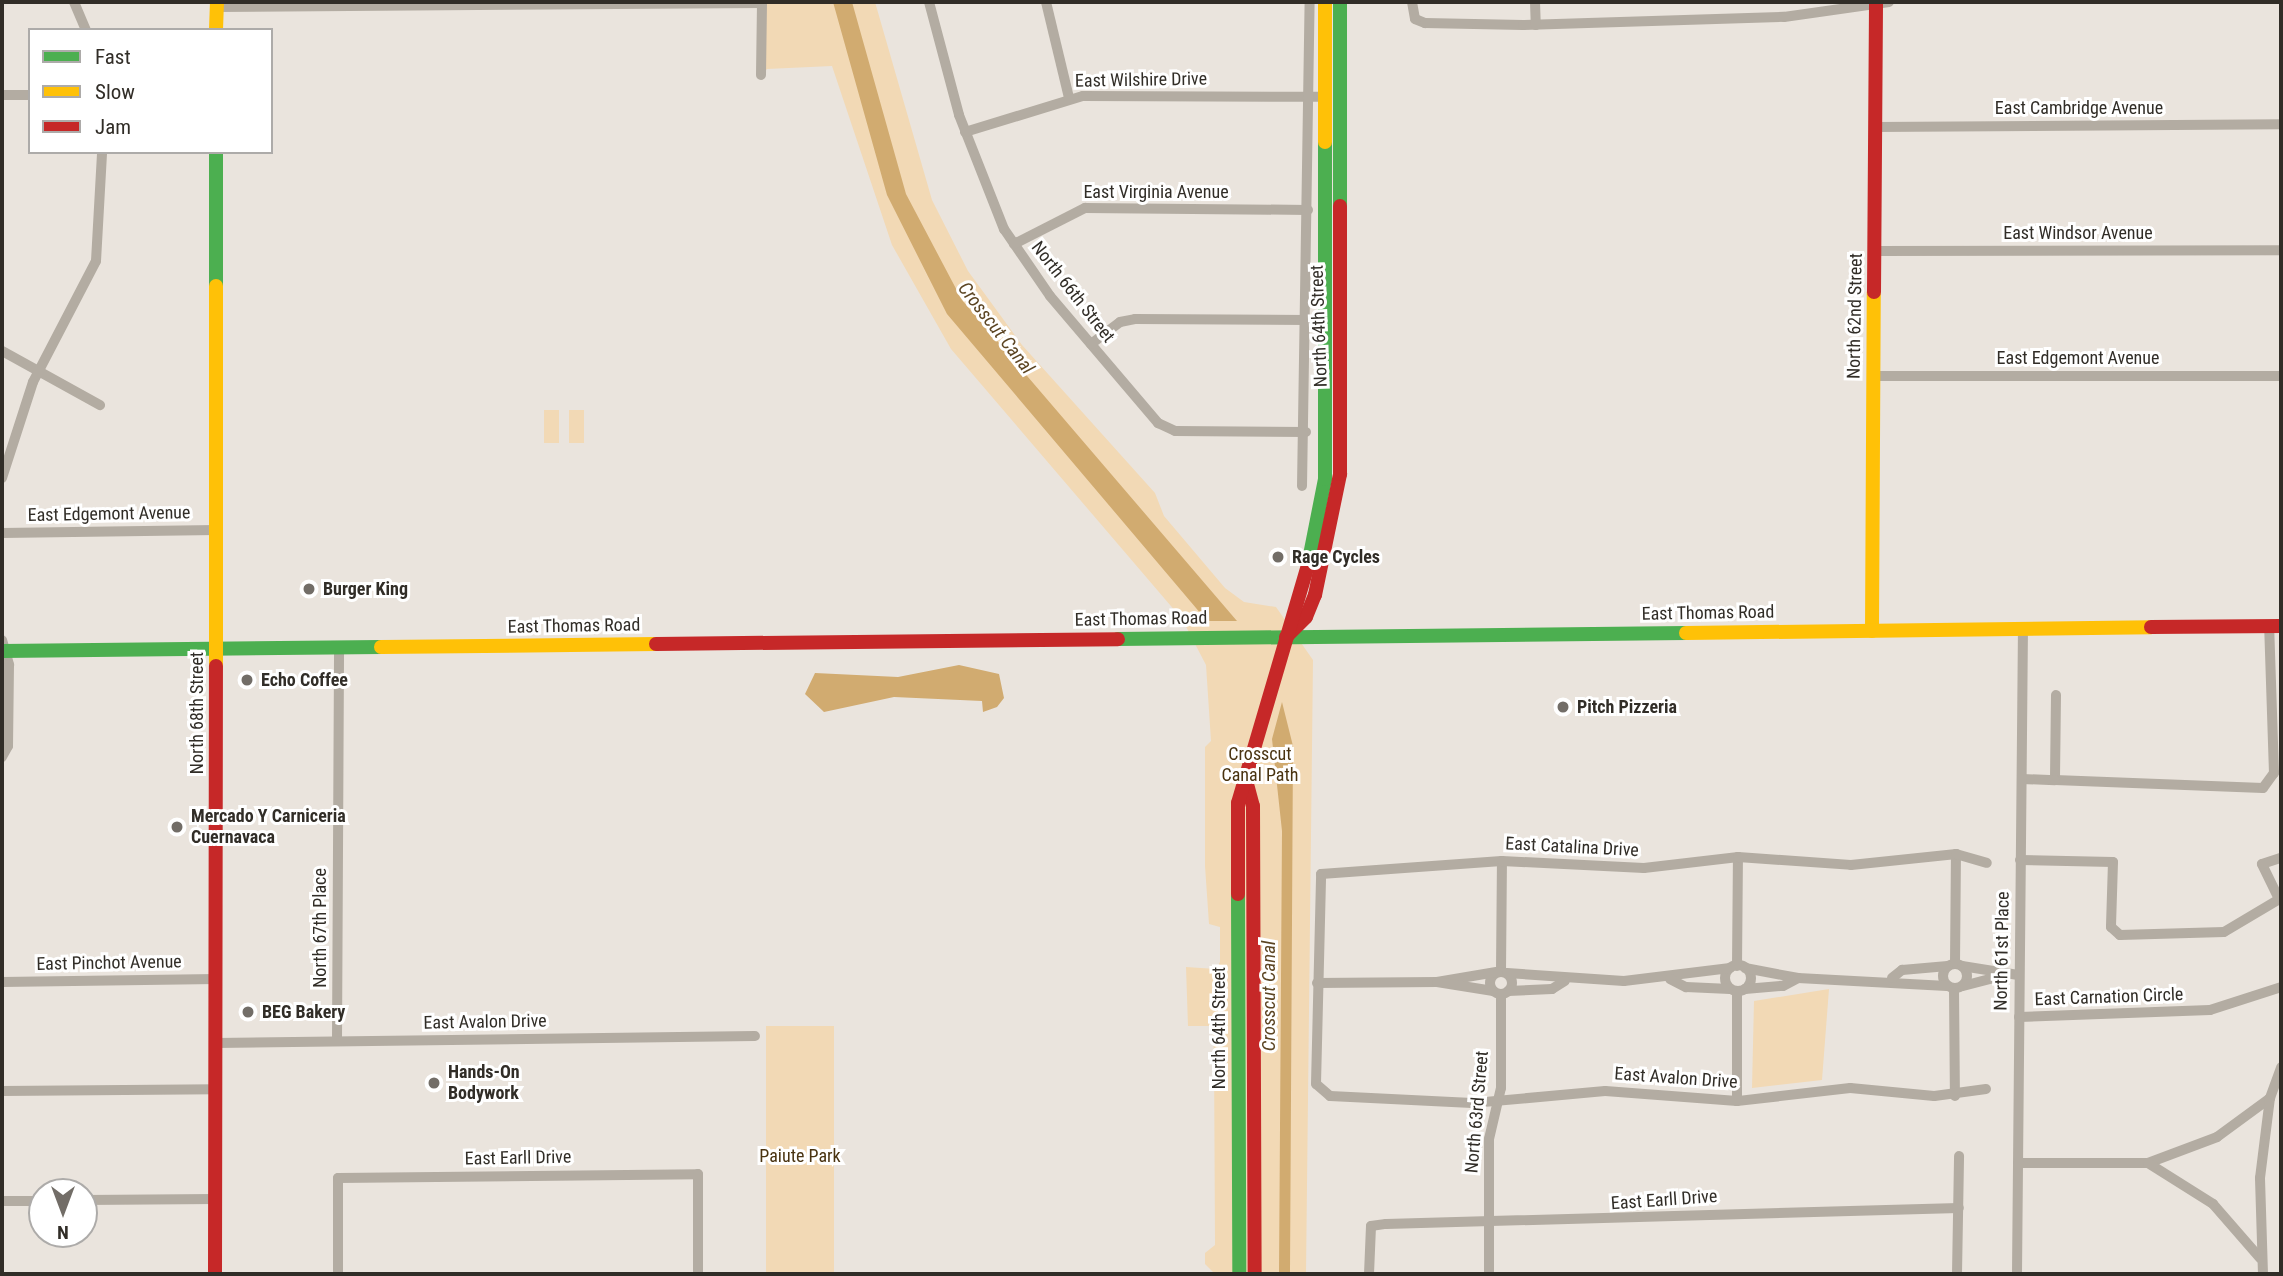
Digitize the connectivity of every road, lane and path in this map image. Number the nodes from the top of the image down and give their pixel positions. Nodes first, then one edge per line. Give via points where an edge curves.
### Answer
1 (74, 2) edge
2 (762, 2) edge
3 (929, 2) edge
4 (1046, 2) edge
5 (1310, 2) edge
6 (1325, 2) edge
7 (1340, 2) edge
8 (1412, 2) edge
9 (1535, 2) edge
10 (1834, 2) edge
11 (1876, 2) edge
12 (1889, 2) edge
13 (217, 4) edge
14 (1822, 10) junction
15 (1536, 25) junction
16 (85, 28) edge
17 (216, 28) edge
18 (761, 75) dead end
19 (2, 95) edge
20 (28, 95) edge
21 (1339, 96) junction
22 (1304, 97) junction
23 (1324, 97) junction
24 (1069, 98) junction
25 (2281, 124) edge
26 (1876, 127) junction
27 (965, 132) junction
28 (102, 154) edge
29 (216, 154) edge
30 (1308, 210) junction
31 (1014, 244) junction
32 (1875, 250) junction
33 (2281, 250) edge
34 (1308, 320) junction
35 (1091, 344) junction
36 (2, 351) edge
37 (40, 370) junction
38 (1874, 376) junction
39 (2281, 376) edge
40 (100, 405) dead end
41 (1306, 432) junction
42 (1334, 451) junction
43 (2, 478) edge
44 (1302, 486) dead end
45 (216, 530) junction
46 (2, 533) edge
47 (2275, 626) edge
48 (2023, 629) junction
49 (1872, 631) junction
50 (1286, 637) junction
51 (3, 647) edge
52 (339, 647) junction
53 (216, 648) junction
54 (2056, 695) dead end
55 (2, 757) edge
56 (2022, 779) junction
57 (2056, 779) junction
58 (1247, 784) junction
59 (1956, 854) junction
60 (1738, 857) junction
61 (2281, 858) edge
62 (2020, 860) junction
63 (1502, 861) junction
64 (1987, 863) dead end
65 (2280, 898) edge
66 (1955, 966) junction
67 (1737, 967) junction
68 (1502, 972) junction
69 (2005, 975) junction
70 (2018, 975) junction
71 (1798, 978) junction
72 (1892, 978) junction
73 (216, 979) junction
74 (1670, 979) junction
75 (1565, 981) junction
76 (2, 982) edge
77 (1437, 982) junction
78 (1317, 983) junction
79 (1954, 987) junction
80 (2281, 987) edge
81 (1737, 989) junction
82 (1501, 992) junction
83 (2019, 1017) junction
84 (755, 1036) dead end
85 (337, 1041) junction
86 (216, 1043) junction
87 (2281, 1067) edge
88 (216, 1089) junction
89 (1986, 1089) dead end
90 (2, 1091) edge
91 (1955, 1096) junction
92 (2270, 1098) junction
93 (1737, 1101) junction
94 (1498, 1102) junction
95 (1959, 1156) dead end
96 (2018, 1163) junction
97 (2148, 1163) junction
98 (215, 1199) junction
99 (28, 1200) edge
100 (98, 1200) edge
101 (2, 1201) edge
102 (1959, 1208) junction
103 (1489, 1223) junction
104 (2260, 1258) junction
105 (215, 1274) edge
106 (338, 1274) edge
107 (698, 1274) edge
108 (1240, 1274) edge
109 (1255, 1274) edge
110 (1369, 1274) edge
111 (1489, 1274) edge
112 (1957, 1274) edge
113 (2017, 1274) edge
114 (2263, 1274) edge

1 - 16 street
2 - 13 street
2 - 18 street
3 - 27 street, North 66th Street
4 - 24 street
5 - 22 street, North 64th Street
6 - 23 main road, North 64th Street
7 - 21 main road, North 64th Street
8 - 15 street via 1415,19 1425,23
9 - 15 street
10 - 14 street
11 - 12 street
11 - 14 street
11 - 26 main road, North 62nd Street
13 - 17 main road
14 - 15 street via 1784,17
19 - 20 street
21 - 23 main road
21 - 42 main road, North 64th Street
22 - 23 street, East Wilshire Drive
22 - 24 street, East Wilshire Drive
22 - 30 street, North 64th Street
23 - 42 main road, North 64th Street
24 - 27 street, East Wilshire Drive
25 - 26 street, East Cambridge Avenue
26 - 32 main road, North 62nd Street
27 - 31 street, North 66th Street
28 - 37 street via 96,261
29 - 45 main road, North 68th Street
30 - 31 street, East Virginia Avenue via 1085,208
30 - 34 street, North 64th Street
31 - 35 street, North 66th Street
32 - 33 street, East Windsor Avenue
32 - 38 main road, North 62nd Street
34 - 35 street via 1135,319 1120,322
34 - 41 street, North 64th Street
35 - 41 street, North 66th Street via 1165,428
36 - 37 street
37 - 40 street
37 - 43 street
38 - 39 street, East Edgemont Avenue
38 - 49 main road, North 62nd Street
41 - 44 street, North 64th Street
42 - 50 main road, North 64th Street via 1324,569 1306,617
45 - 46 street, East Edgemont Avenue
45 - 53 main road, North 68th Street
47 - 48 main road, East Thomas Road
47 - 57 street via 2274,772 2263,789
48 - 49 main road, East Thomas Road
48 - 56 street, North 61st Place
49 - 50 main road, East Thomas Road
50 - 52 main road, East Thomas Road
50 - 58 main road, North 64th Street via 1260,718
51 - 53 main road, East Thomas Road
51 - 55 street via 9,719
52 - 53 main road, East Thomas Road
52 - 85 street, North 67th Place
53 - 73 main road, North 68th Street
54 - 57 street
56 - 57 street
56 - 62 street, North 61st Place
58 - 108 main road, North 64th Street via 1238,803
58 - 109 main road, North 64th Street via 1253,806
59 - 60 street, East Catalina Drive via 1851,865
59 - 64 street, East Catalina Drive
59 - 66 street
60 - 63 street, East Catalina Drive via 1644,868
60 - 67 street
61 - 65 street via 2262,864
62 - 65 street via 2113,862 2111,927 2120,935 2224,932
62 - 70 street, North 61st Place
63 - 68 street
63 - 78 street, East Catalina Drive via 1321,874
66 - 69 street
66 - 72 street via 1902,970
66 - 79 street
66 - 79 street via 1968,976
67 - 71 street
67 - 74 street via 1686,970
67 - 81 street via 1725,979
67 - 81 street via 1750,978
68 - 75 street
68 - 77 street
68 - 82 street
68 - 82 street via 1489,982
69 - 70 street
69 - 79 street
70 - 83 street, North 61st Place
71 - 72 street
71 - 81 street via 1783,986
72 - 79 street
73 - 76 street, East Pinchot Avenue
73 - 86 main road, North 68th Street
74 - 75 street
74 - 81 street via 1686,988
75 - 82 street via 1552,989
77 - 78 street
77 - 82 street
78 - 94 street, East Avalon Drive via 1316,1084 1321,1093
79 - 91 street
80 - 83 street, East Carnation Circle via 2210,1010
81 - 93 street
82 - 94 street, North 63rd Street
83 - 96 street, North 61st Place
84 - 85 street, East Avalon Drive
85 - 86 street, East Avalon Drive
86 - 88 main road, North 68th Street
87 - 92 street
88 - 90 street
88 - 98 main road, North 68th Street
89 - 91 street, East Avalon Drive
91 - 93 street, East Avalon Drive via 1850,1087
92 - 97 street via 2217,1137
92 - 104 street
93 - 94 street, East Avalon Drive via 1625,1091
94 - 103 street, North 63rd Street via 1489,1139
95 - 102 street
96 - 97 street
96 - 113 street, North 61st Place
97 - 104 street via 2213,1204
98 - 100 street
98 - 105 main road, North 68th Street
99 - 101 street
102 - 103 street, East Earll Drive
102 - 112 street
103 - 110 street, East Earll Drive via 1371,1226
103 - 111 street, North 63rd Street
104 - 114 street
106 - 107 street, East Earll Drive via 338,1178 698,1174

